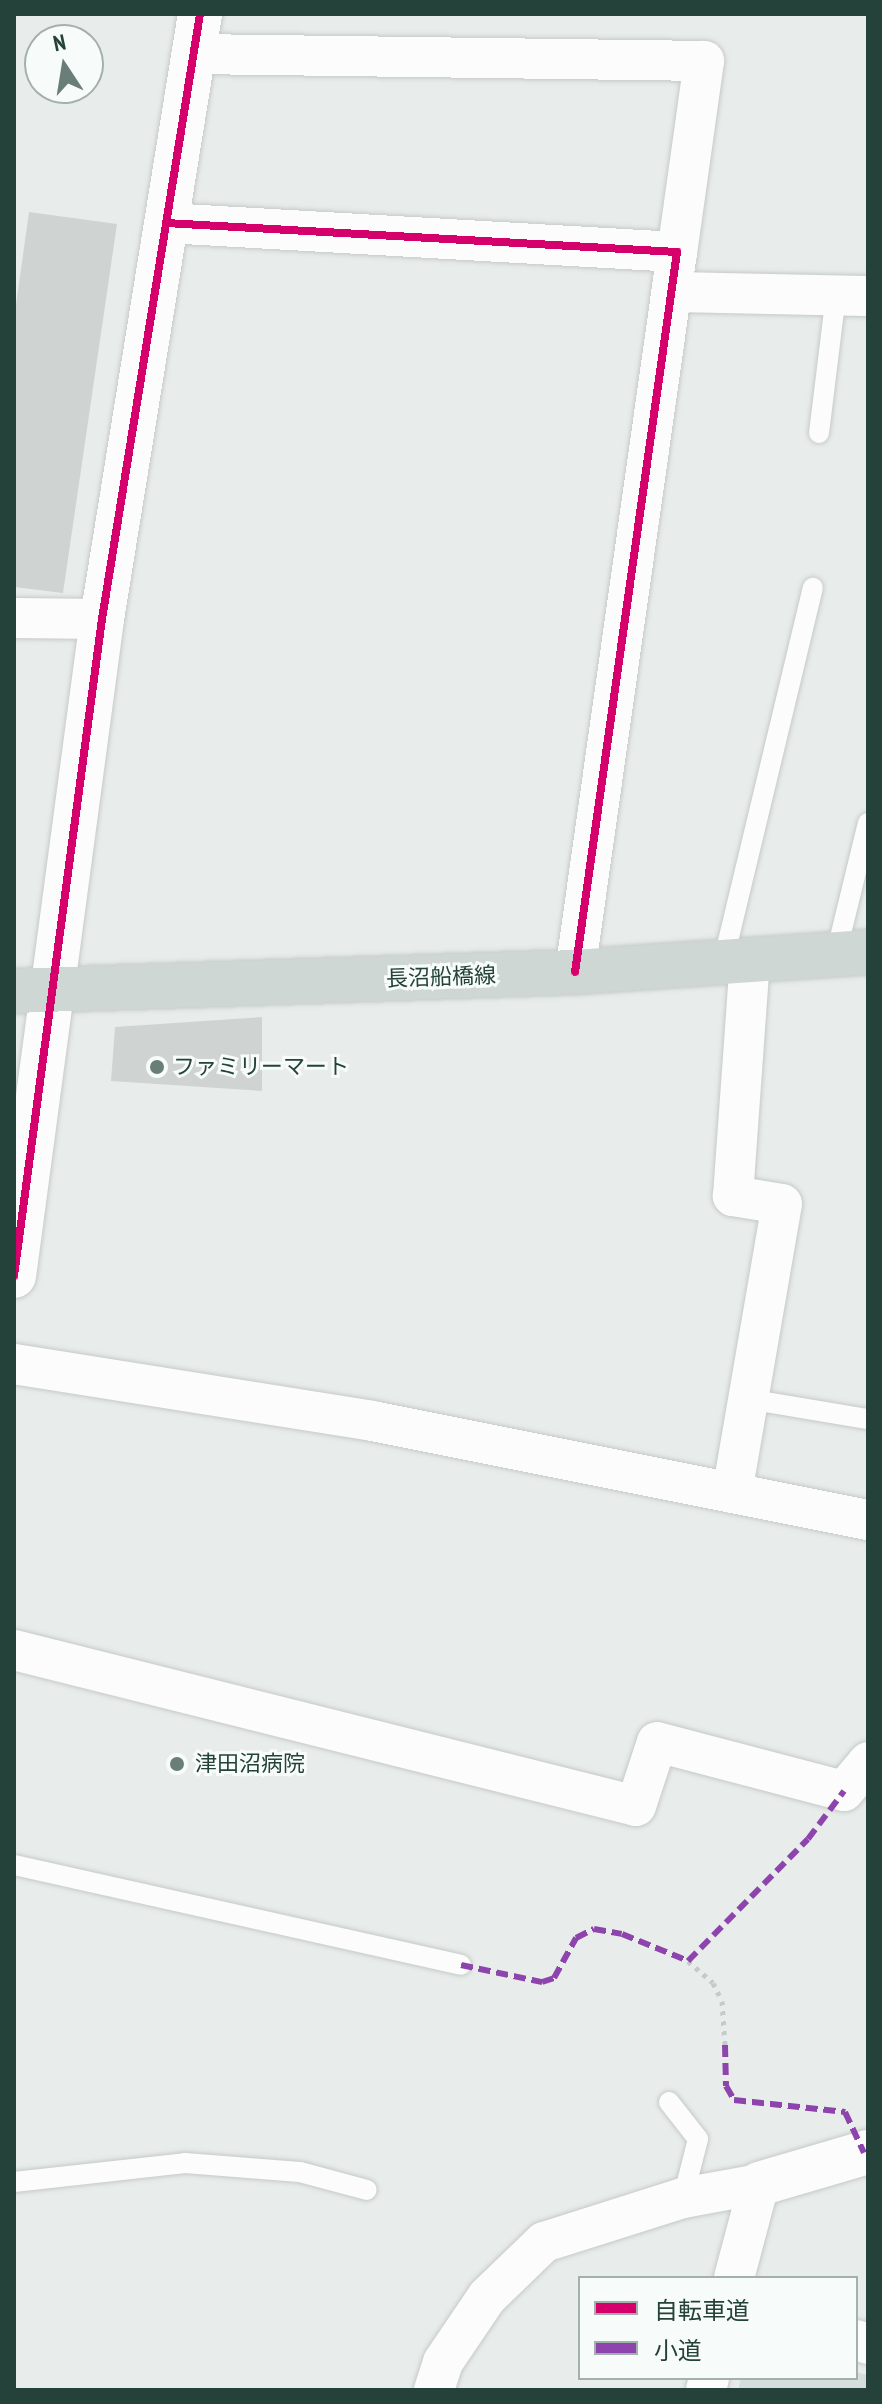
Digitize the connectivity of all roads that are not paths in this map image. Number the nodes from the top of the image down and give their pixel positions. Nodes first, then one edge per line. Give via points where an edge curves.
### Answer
1 (197, 34) edge
2 (166, 223) junction
3 (677, 252) junction
4 (672, 292) junction
5 (852, 296) edge
6 (819, 433) dead end
7 (813, 588) dead end
8 (14, 618) edge
9 (102, 619) junction
10 (868, 823) edge
11 (852, 953) edge
12 (737, 961) junction
13 (575, 972) junction
14 (32, 991) edge
15 (14, 1276) edge
16 (14, 1364) edge
17 (748, 1399) junction
18 (868, 1419) edge
19 (732, 1493) junction
20 (868, 1520) edge
21 (14, 1650) edge
22 (868, 1762) edge
23 (14, 1865) edge
24 (461, 1965) dead end
25 (669, 2102) dead end
26 (868, 2152) edge
27 (14, 2182) edge
28 (759, 2184) junction
29 (367, 2190) dead end
30 (683, 2198) junction
31 (735, 2276) edge
32 (434, 2390) edge

1 - 2 street
1 - 3 street via 704,61
2 - 3 street
2 - 9 street
3 - 4 street
4 - 5 street
4 - 13 street
5 - 6 lane
7 - 12 lane
8 - 9 street
9 - 14 street
10 - 11 lane
11 - 12 main road, 長沼船橋線
12 - 13 main road, 長沼船橋線
12 - 17 street via 733,1196 782,1204
13 - 14 main road, 長沼船橋線
14 - 15 street
16 - 19 street via 372,1421
17 - 18 lane
17 - 19 street
19 - 20 street
21 - 22 street via 636,1806 657,1742 844,1791
23 - 24 lane
25 - 30 lane via 698,2139
26 - 28 street
27 - 29 lane via 185,2163 300,2172
28 - 30 street
28 - 31 street
30 - 32 street via 544,2242 487,2297 443,2362

